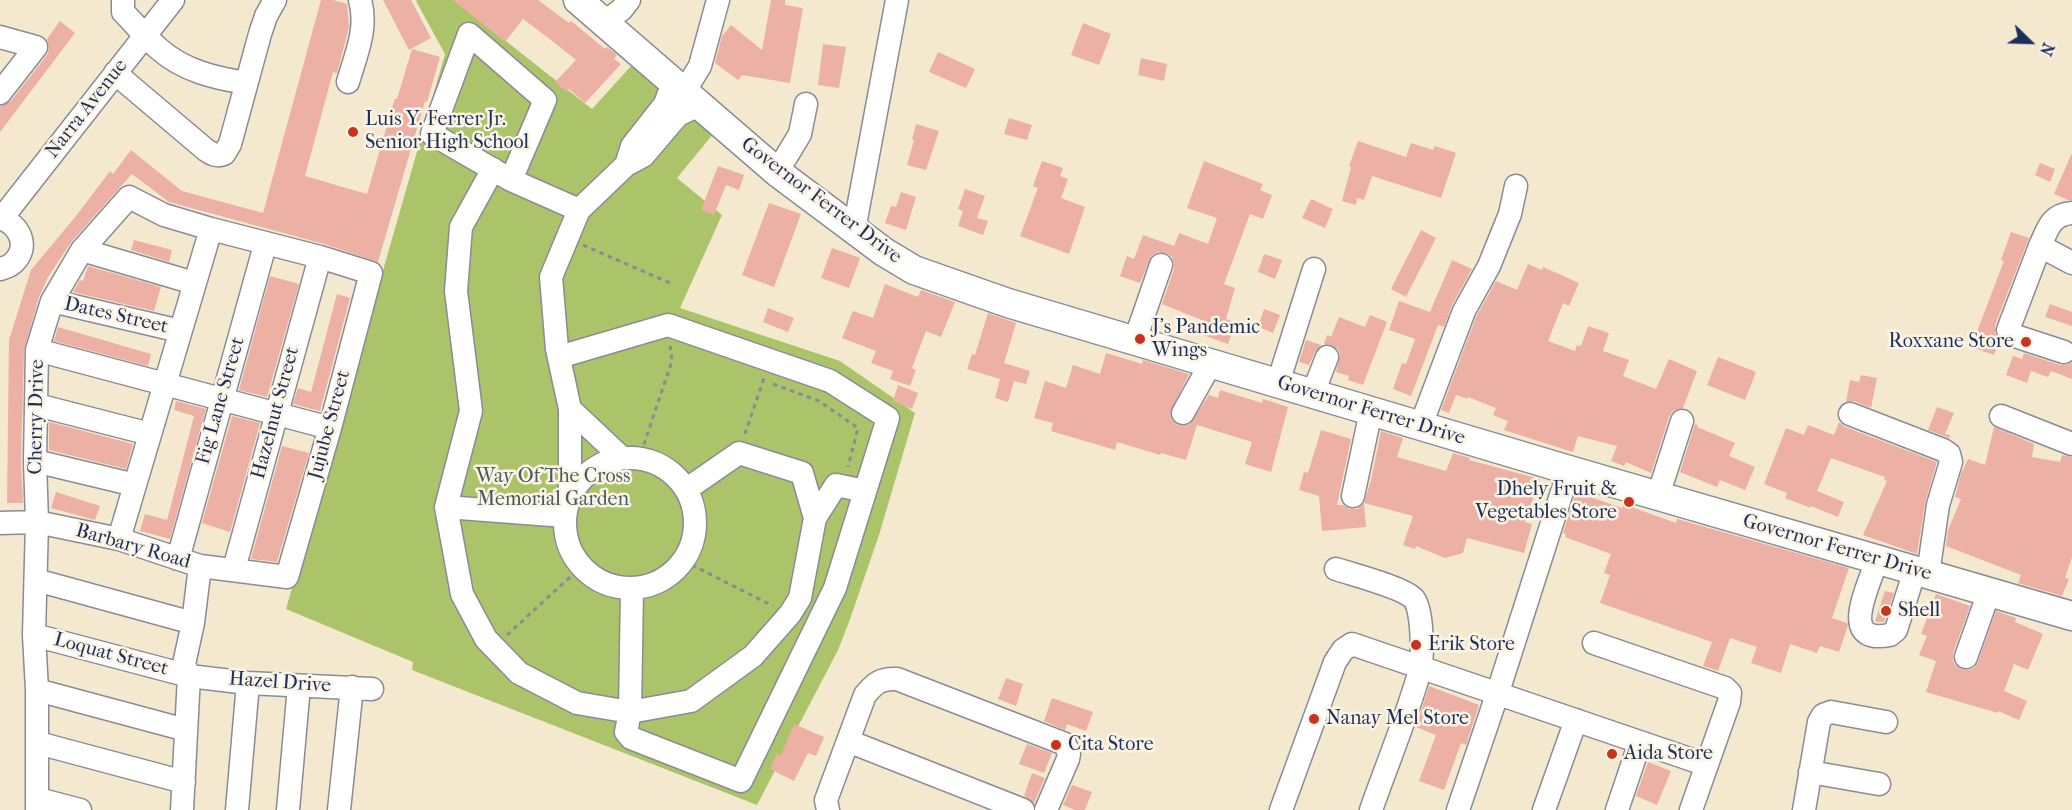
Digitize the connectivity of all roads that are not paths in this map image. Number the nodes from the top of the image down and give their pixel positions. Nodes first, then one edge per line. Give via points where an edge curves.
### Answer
1 (123, 0) edge
2 (173, 0) edge
3 (275, 0) edge
4 (360, 0) edge
5 (578, 0) edge
6 (629, 0) edge
7 (718, 0) edge
8 (897, 0) edge
9 (604, 23) junction
10 (145, 34) junction
11 (0, 37) edge
12 (115, 73) junction
13 (348, 82) dead end
14 (246, 83) junction
15 (0, 93) edge
16 (686, 93) junction
17 (806, 104) dead end
18 (626, 165) junction
19 (777, 172) junction
20 (502, 174) junction
21 (1516, 186) dead end
22 (579, 210) junction
23 (2072, 213) edge
24 (1, 218) edge
25 (211, 229) junction
26 (854, 230) junction
27 (265, 245) junction
28 (2040, 246) junction
29 (82, 250) junction
30 (320, 257) junction
31 (2072, 263) edge
32 (1161, 265) dead end
33 (0, 269) edge
34 (1314, 269) dead end
35 (371, 273) joint
36 (194, 283) junction
37 (52, 302) junction
38 (180, 332) junction
39 (1135, 340) junction
40 (37, 350) junction
41 (2064, 352) dead end
42 (559, 357) junction
43 (1327, 357) dead end
44 (1211, 363) junction
45 (166, 383) junction
46 (1278, 383) junction
47 (1313, 393) junction
48 (221, 399) junction
49 (37, 405) junction
50 (570, 409) junction
51 (1371, 411) junction
52 (276, 413) junction
53 (1184, 413) dead end
54 (1850, 414) dead end
55 (2001, 416) dead end
56 (1682, 421) dead end
57 (1421, 426) junction
58 (330, 428) junction
59 (150, 434) junction
60 (2072, 444) edge
61 (630, 457) junction
62 (35, 461) junction
63 (1569, 470) junction
64 (802, 473) junction
65 (135, 485) junction
66 (848, 487) junction
67 (687, 489) junction
68 (1353, 496) dead end
69 (1658, 496) junction
70 (446, 507) junction
71 (567, 507) junction
72 (815, 518) junction
73 (37, 522) junction
74 (0, 523) edge
75 (119, 539) junction
76 (178, 559) junction
77 (1877, 560) junction
78 (200, 566) junction
79 (234, 569) junction
80 (1336, 569) dead end
81 (1922, 572) junction
82 (36, 580) junction
83 (632, 589) junction
84 (1989, 592) junction
85 (2072, 616) edge
86 (193, 623) junction
87 (34, 635) junction
88 (1594, 643) dead end
89 (1966, 657) dead end
90 (1421, 667) junction
91 (189, 676) junction
92 (249, 683) junction
93 (299, 686) junction
94 (37, 690) junction
95 (1497, 695) junction
96 (630, 712) junction
97 (1576, 720) junction
98 (1886, 722) dead end
99 (186, 729) junction
100 (848, 741) junction
101 (1640, 742) junction
102 (38, 743) junction
103 (1707, 765) junction
104 (1810, 772) junction
105 (184, 782) junction
106 (1879, 784) dead end
107 (992, 804) edge
108 (37, 805) edge
109 (80, 810) edge
110 (182, 810) edge
111 (237, 810) edge
112 (288, 810) edge
113 (339, 810) edge
114 (828, 810) edge
115 (1023, 810) edge
116 (1046, 810) edge
117 (1281, 810) edge
118 (1371, 810) edge
119 (1458, 810) edge
120 (1544, 810) edge
121 (1617, 810) edge
122 (1691, 810) edge
123 (1804, 810) edge

1 - 10 street via 123,12
2 - 10 street, Narra Avenue
3 - 14 street via 263,25
4 - 13 street via 364,24
5 - 9 main road, Governor Ferrer Drive
6 - 9 street
7 - 16 street via 700,66
8 - 26 street
9 - 16 main road, Governor Ferrer Drive
10 - 12 street, Narra Avenue
10 - 14 street via 160,50 191,69
11 - 15 street via 36,47
12 - 14 street via 206,150 220,156 227,150
12 - 24 street, Narra Avenue
16 - 18 street via 678,115 643,156
16 - 18 street via 665,104 632,146
16 - 19 main road, Governor Ferrer Drive
17 - 19 street via 800,134
18 - 22 street
19 - 26 main road, Governor Ferrer Drive
20 - 20 street via 432,134 469,34 545,100
20 - 22 street
20 - 70 street via 461,227 456,291 471,411
21 - 57 street via 1507,222 1489,266 1464,310
22 - 42 street via 551,277
23 - 28 street via 2053,220
24 - 33 street via 15,225 22,238 21,252 12,264
25 - 27 street, Cherry Drive
25 - 29 street, Cherry Drive via 164,215 129,197
25 - 36 street
26 - 39 main road, Governor Ferrer Drive via 914,270 1008,303
27 - 30 street, Cherry Drive
27 - 48 street, Fig Lane Street
28 - 31 street
28 - 41 street via 2008,330 2012,335
29 - 36 street
29 - 37 street, Cherry Drive
30 - 35 street, Cherry Drive
30 - 52 street, Hazelnut Street
32 - 39 street
34 - 46 street
35 - 58 street, Jujube Street
36 - 38 street
37 - 38 street, Dates Street
37 - 40 street, Cherry Drive
38 - 45 street
39 - 44 main road, Governor Ferrer Drive
40 - 45 street
40 - 49 street, Cherry Drive
42 - 50 street
42 - 66 street via 668,325 767,370 830,381 888,418
43 - 47 street
44 - 46 main road, Governor Ferrer Drive
44 - 53 street
45 - 48 street
45 - 59 street
46 - 47 main road, Governor Ferrer Drive
47 - 51 main road, Governor Ferrer Drive
48 - 52 street
48 - 76 street, Fig Lane Street
49 - 59 street
49 - 62 street, Cherry Drive
50 - 61 street
50 - 71 street
51 - 57 main road, Governor Ferrer Drive
51 - 68 street
52 - 58 street
52 - 79 street, Hazelnut Street
54 - 81 street via 1949,454 1951,462
55 - 60 street
56 - 69 street
57 - 63 main road, Governor Ferrer Drive
58 - 79 street, Jujube Street via 287,577
59 - 65 street
61 - 67 street via 657,462 674,473
61 - 71 street via 597,466 582,478
62 - 65 street
62 - 73 street, Cherry Drive
63 - 69 main road, Governor Ferrer Drive
63 - 95 street
64 - 66 street
64 - 67 street via 739,453
64 - 72 street
65 - 75 street
66 - 72 street
66 - 96 street via 835,588 741,781 631,738 626,732
67 - 83 street via 696,524 691,549 674,572 655,584
69 - 77 main road, Governor Ferrer Drive
70 - 71 street
70 - 96 street via 462,594 486,639 519,673 577,703
71 - 83 street via 569,548 581,567 605,584
72 - 96 street via 800,598 753,656 691,701
73 - 74 street, Barbary Road
73 - 75 street, Barbary Road
73 - 82 street, Cherry Drive
75 - 76 street, Barbary Road
76 - 78 street, Barbary Road
77 - 81 main road, Governor Ferrer Drive
77 - 81 street via 1859,614 1859,626 1873,635 1890,635 1896,630
78 - 79 street
78 - 86 street, Barbary Road
80 - 90 street via 1412,597 1420,613
81 - 84 main road, Governor Ferrer Drive
82 - 86 street
82 - 87 street, Cherry Drive
83 - 96 street
84 - 85 main road, Governor Ferrer Drive
84 - 89 street
86 - 91 street, Barbary Road via 184,664
87 - 91 street, Loquat Street
87 - 94 street, Cherry Drive
88 - 103 street via 1725,687 1730,702
90 - 95 street
90 - 117 street via 1352,644 1343,650 1335,662
90 - 118 street
91 - 92 street, Hazel Drive
91 - 99 street, Barbary Road
92 - 93 street, Hazel Drive
92 - 111 street
93 - 112 street
93 - 113 street, Hazel Drive via 362,688
94 - 99 street
94 - 102 street, Cherry Drive
95 - 97 street
95 - 119 street
97 - 101 street
97 - 120 street
98 - 104 street via 1831,712 1823,715
99 - 105 street, Barbary Road
100 - 107 street
100 - 114 street via 826,800
100 - 116 street via 865,695 875,683 897,679 1065,744 1068,759
101 - 103 street
101 - 121 street
102 - 105 street
102 - 108 street, Cherry Drive
103 - 122 street
104 - 106 street
104 - 123 street
105 - 110 street, Barbary Road
107 - 115 street
108 - 109 street

